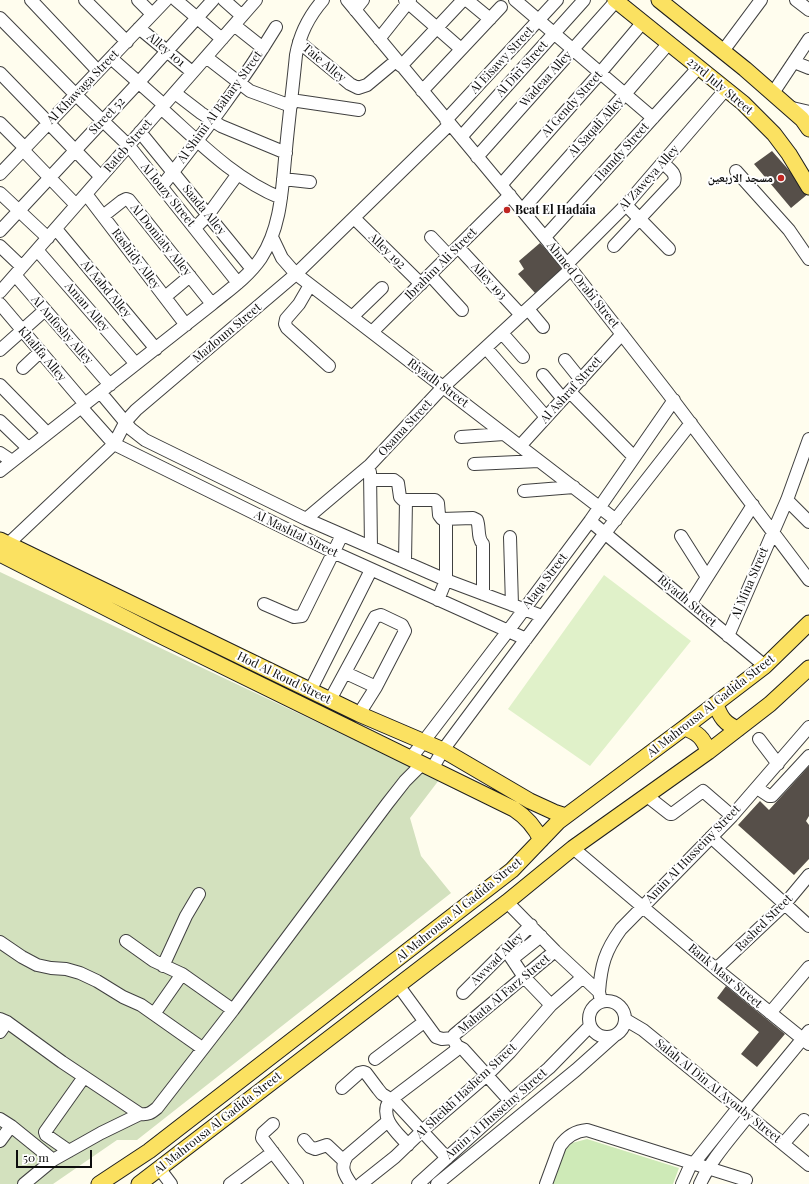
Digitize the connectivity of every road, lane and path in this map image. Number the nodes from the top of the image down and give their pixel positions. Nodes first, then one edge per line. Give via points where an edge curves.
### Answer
1 (31, 0) edge
2 (85, 0) edge
3 (138, 0) edge
4 (166, 0) edge
5 (176, 0) edge
6 (213, 0) edge
7 (224, 0) edge
8 (256, 0) edge
9 (323, 0) edge
10 (347, 0) edge
11 (363, 0) edge
12 (463, 0) edge
13 (468, 0) edge
14 (557, 0) edge
15 (584, 0) edge
16 (615, 0) edge
17 (659, 0) edge
18 (761, 0) edge
19 (796, 0) edge
20 (408, 1) edge
21 (523, 3) edge
22 (501, 7) dead end
23 (355, 10) junction
24 (809, 10) edge
25 (152, 14) junction
26 (242, 16) junction
27 (0, 18) edge
28 (197, 18) junction
29 (490, 19) junction
30 (539, 21) junction
31 (643, 22) junction
32 (234, 25) junction
33 (276, 27) dead end
34 (139, 28) junction
35 (437, 28) junction
36 (554, 33) junction
37 (222, 39) junction
38 (379, 39) junction
39 (809, 39) edge
40 (127, 42) junction
41 (298, 42) junction
42 (669, 43) junction
43 (263, 48) junction
44 (461, 49) junction
45 (572, 49) junction
46 (167, 51) junction
47 (723, 52) junction
48 (206, 57) junction
49 (111, 58) junction
50 (794, 62) junction
51 (399, 63) junction
52 (699, 67) junction
53 (809, 68) edge
54 (98, 71) junction
55 (0, 72) edge
56 (192, 72) junction
57 (600, 73) junction
58 (139, 82) junction
59 (239, 83) junction
60 (726, 89) junction
61 (422, 90) junction
62 (175, 93) junction
63 (773, 93) junction
64 (625, 94) junction
65 (76, 95) junction
66 (291, 103) junction
67 (163, 107) junction
68 (788, 107) junction
69 (359, 110) dead end
70 (809, 112) edge
71 (653, 118) junction
72 (103, 120) junction
73 (212, 120) junction
74 (448, 122) junction
75 (0, 123) edge
76 (49, 123) junction
77 (809, 129) edge
78 (140, 132) junction
79 (461, 137) junction
80 (198, 140) junction
81 (129, 146) junction
82 (24, 149) junction
83 (75, 150) junction
84 (286, 153) junction
85 (477, 157) junction
86 (663, 163) junction
87 (736, 171) dead end
88 (173, 172) junction
89 (0, 174) edge
90 (238, 175) junction
91 (101, 177) junction
92 (49, 178) junction
93 (283, 178) junction
94 (310, 182) dead end
95 (501, 185) junction
96 (162, 186) junction
97 (809, 187) edge
98 (0, 193) edge
99 (86, 194) junction
100 (510, 195) junction
101 (280, 198) junction
102 (76, 205) junction
103 (626, 205) junction
104 (522, 210) junction
105 (19, 211) junction
106 (208, 214) junction
107 (103, 216) junction
108 (354, 218) junction
109 (639, 219) junction
110 (195, 228) junction
111 (0, 231) edge
112 (52, 233) junction
113 (272, 237) junction
114 (431, 237) dead end
115 (545, 237) junction
116 (0, 246) edge
117 (614, 246) dead end
118 (458, 247) junction
119 (669, 249) dead end
120 (37, 250) junction
121 (449, 256) junction
122 (809, 259) edge
123 (569, 266) junction
124 (252, 269) junction
125 (19, 271) junction
126 (296, 274) junction
127 (430, 275) junction
128 (190, 276) junction
129 (238, 283) junction
130 (310, 284) junction
131 (421, 284) junction
132 (382, 288) dead end
133 (0, 292) edge
134 (165, 297) junction
135 (0, 304) edge
136 (212, 304) junction
137 (45, 310) junction
138 (462, 310) dead end
139 (524, 312) junction
140 (352, 317) junction
141 (186, 325) junction
142 (543, 327) dead end
143 (22, 330) junction
144 (372, 332) junction
145 (502, 333) junction
146 (622, 334) junction
147 (486, 348) junction
148 (156, 349) junction
149 (0, 350) edge
150 (40, 352) junction
151 (523, 357) dead end
152 (565, 360) dead end
153 (136, 364) junction
154 (329, 366) dead end
155 (23, 368) dead end
156 (543, 374) dead end
157 (581, 380) junction
158 (0, 385) edge
159 (443, 387) junction
160 (105, 389) junction
161 (566, 395) junction
162 (674, 400) junction
163 (83, 406) junction
164 (546, 417) junction
165 (0, 421) edge
166 (126, 422) junction
167 (691, 423) junction
168 (47, 433) junction
169 (504, 434) junction
170 (461, 437) dead end
171 (809, 439) edge
172 (114, 444) junction
173 (520, 446) junction
174 (28, 448) junction
175 (0, 453) edge
176 (634, 457) junction
177 (12, 461) junction
178 (539, 461) junction
179 (474, 464) dead end
180 (370, 465) junction
181 (0, 471) edge
182 (370, 480) junction
183 (574, 487) junction
184 (524, 491) dead end
185 (406, 500) junction
186 (786, 500) junction
187 (753, 505) junction
188 (600, 507) junction
189 (306, 519) junction
190 (446, 519) junction
191 (616, 520) junction
192 (590, 521) junction
193 (809, 522) edge
194 (772, 531) junction
195 (605, 533) junction
196 (342, 535) junction
197 (681, 536) dead end
198 (510, 537) dead end
199 (3, 546) edge
200 (371, 547) junction
201 (333, 552) junction
202 (405, 562) junction
203 (371, 570) junction
204 (707, 577) junction
205 (446, 580) junction
206 (809, 580) edge
207 (483, 594) junction
208 (101, 598) junction
209 (438, 600) junction
210 (264, 604) dead end
211 (690, 604) junction
212 (512, 605) junction
213 (524, 610) junction
214 (542, 616) junction
215 (809, 623) edge
216 (508, 631) junction
217 (728, 636) junction
218 (526, 639) junction
219 (764, 666) junction
220 (809, 668) edge
221 (346, 672) junction
222 (376, 687) junction
223 (310, 690) junction
224 (330, 700) junction
225 (716, 704) junction
226 (359, 714) junction
227 (809, 727) edge
228 (684, 728) junction
229 (738, 729) junction
230 (759, 739) dead end
231 (425, 741) junction
232 (443, 750) junction
233 (708, 752) junction
234 (809, 756) edge
235 (422, 763) junction
236 (778, 764) junction
237 (758, 788) junction
238 (647, 796) junction
239 (566, 816) junction
240 (732, 816) junction
241 (711, 837) junction
242 (540, 840) junction
243 (573, 848) junction
244 (809, 875) edge
245 (505, 876) junction
246 (520, 890) junction
247 (199, 894) dead end
248 (507, 902) junction
249 (784, 905) junction
250 (642, 906) junction
251 (531, 925) junction
252 (809, 926) edge
253 (541, 936) junction
254 (126, 941) dead end
255 (0, 942) edge
256 (555, 951) junction
257 (509, 955) junction
258 (163, 966) junction
259 (809, 968) edge
260 (716, 969) junction
261 (182, 974) junction
262 (524, 977) junction
263 (583, 977) junction
264 (398, 985) junction
265 (464, 993) dead end
266 (600, 996) junction
267 (551, 1005) junction
268 (233, 1010) junction
269 (770, 1013) junction
270 (154, 1014) junction
271 (626, 1020) junction
272 (424, 1022) junction
273 (2, 1025) edge
274 (590, 1026) junction
275 (614, 1036) junction
276 (807, 1038) edge
277 (455, 1042) junction
278 (202, 1048) junction
279 (375, 1059) dead end
280 (487, 1075) junction
281 (84, 1077) junction
282 (342, 1088) dead end
283 (391, 1099) junction
284 (510, 1101) junction
285 (743, 1112) junction
286 (140, 1114) junction
287 (0, 1119) edge
288 (804, 1120) dead end
289 (388, 1121) junction
290 (273, 1124) dead end
291 (11, 1126) junction
292 (422, 1131) junction
293 (304, 1140) dead end
294 (0, 1141) edge
295 (782, 1144) junction
296 (408, 1145) junction
297 (69, 1151) junction
298 (274, 1152) junction
299 (447, 1158) junction
300 (53, 1160) junction
301 (344, 1161) junction
302 (691, 1164) junction
303 (809, 1165) edge
304 (159, 1168) junction
305 (707, 1169) junction
306 (746, 1180) dead end
307 (232, 1183) edge
308 (24, 1184) edge
309 (99, 1184) edge
310 (139, 1184) edge
311 (171, 1184) edge
312 (298, 1184) edge
313 (351, 1184) edge
314 (361, 1184) edge
315 (418, 1184) edge
316 (437, 1184) edge
317 (546, 1184) edge
318 (682, 1184) edge
319 (700, 1184) edge

1 - 54 street
2 - 40 street
3 - 25 street
4 - 25 street, Al Khawaga Street
5 - 28 street
6 - 28 street, Street 52
7 - 26 street
8 - 26 street, Rateb Street
9 - 41 street via 306,24
10 - 23 street, Ahmed Orabi Street
11 - 23 street
12 - 35 street
13 - 29 street
14 - 30 street, Al Eisawy Street
15 - 36 street, Al Diri Street
16 - 31 main road, 23rd July Street
16 - 45 street, Wadeaa Alley
17 - 47 main road
18 - 47 street
19 - 24 street
20 - 35 street
20 - 38 street
21 - 30 street
22 - 29 street
23 - 38 street, Ahmed Orabi Street
25 - 34 street, Al Khawaga Street
26 - 32 street, Rateb Street
27 - 65 street, Al louzy Street
28 - 37 street
28 - 46 street, Street 52
29 - 44 street
30 - 36 street
30 - 74 street, Al Eisawy Street
31 - 42 main road, 23rd July Street
31 - 57 street, Al Gendy Street
32 - 37 street, Rateb Street
32 - 43 street
33 - 43 street, Al Shimi Al Bahary Street
34 - 40 street, Al Khawaga Street
34 - 46 street, Alley 101
35 - 44 street
35 - 51 street
36 - 45 street
36 - 79 street, Al Diri Street
37 - 48 street, Rateb Street
38 - 51 street, Ahmed Orabi Street
39 - 50 street
40 - 49 street, Al Khawaga Street
41 - 51 street, Taie Alley via 358,88 363,88
41 - 66 street
42 - 52 main road, 23rd July Street
42 - 64 street, Al Saqali Alley
43 - 59 street, Al Shimi Al Bahary Street
44 - 61 street
45 - 57 street
45 - 85 street, Wadeaa Alley
46 - 56 street, Alley 101
46 - 58 street, Street 52
47 - 63 main road
48 - 56 street, Rateb Street
48 - 59 street
49 - 54 street, Al Khawaga Street
49 - 58 street
50 - 53 street
50 - 63 street
51 - 61 street, Ahmed Orabi Street
52 - 60 main road, 23rd July Street
52 - 71 street, Hamdy Street
54 - 65 street, Al Khawaga Street
55 - 76 street
56 - 62 street, Rateb Street
57 - 64 street
57 - 95 street, Al Gendy Street
58 - 67 street
58 - 72 street, Street 52
59 - 66 street via 250,91
59 - 73 street, Al Shimi Al Bahary Street
60 - 86 street, Al Zaweya Alley
60 - 97 main road, 23rd July Street via 774,134
61 - 74 street, Ahmed Orabi Street
62 - 67 street, Rateb Street
62 - 73 street
63 - 68 main road
64 - 71 street
64 - 104 street, Al Saqali Alley
65 - 72 street, Al louzy Street
65 - 76 street, Al Khawaga Street
66 - 69 street
66 - 84 street
67 - 78 street, Rateb Street
67 - 80 street
68 - 70 street
68 - 77 main road
71 - 115 street, Hamdy Street
72 - 81 street, Al louzy Street
72 - 83 street, Street 52
73 - 80 street, Al Shimi Al Bahary Street
73 - 84 street
74 - 79 street, Ahmed Orabi Street
74 - 108 street, Mazloum Street
75 - 82 street
76 - 82 street, Al Khawaga Street
76 - 83 street
78 - 81 street, Rateb Street
78 - 88 street, Saada Alley
79 - 85 street, Ahmed Orabi Street
80 - 88 street, Al Shimi Al Bahary Street
80 - 90 street
81 - 91 street, Rateb Street
81 - 96 street, Al louzy Street
82 - 89 street, Al Khawaga Street
82 - 92 street
83 - 91 street
83 - 92 street, Street 52
84 - 93 street
85 - 95 street, Ahmed Orabi Street
86 - 103 street, Al Zaweya Alley
86 - 109 street via 674,173 674,182
87 - 122 street via 789,230
88 - 96 street, Al Shimi Al Bahary Street
88 - 106 street, Saada Alley
90 - 101 street
90 - 106 street
91 - 99 street, Rateb Street
92 - 102 street
92 - 105 street, Street 52
93 - 94 street
93 - 101 street
95 - 100 street, Ahmed Orabi Street
96 - 110 street, Al louzy Street
98 - 105 street, Al Aabd Alley
99 - 102 street, Rateb Street
99 - 107 street, Rashidy Alley
100 - 104 street, Ahmed Orabi Street
100 - 118 street, Ibrahim Ali Street
101 - 113 street
102 - 112 street, Rateb Street
103 - 109 street
103 - 123 street, Al Zaweya Alley
104 - 115 street, Ahmed Orabi Street
105 - 111 street, Street 52
105 - 112 street, Al Aabd Alley
106 - 110 street
106 - 124 street, Saada Alley
107 - 128 street, Al Domiaty Alley via 122,200 129,200
107 - 134 street, Rashidy Alley
108 - 126 street, Mazloum Street
108 - 131 street, Alley 192
109 - 117 street
109 - 119 street
110 - 129 street, Al louzy Street
112 - 120 street, Rateb Street
112 - 148 street, Al Aabd Alley
113 - 124 street
113 - 126 street, Riyadh Street via 282,258
114 - 121 street
115 - 123 street, Ahmed Orabi Street
116 - 125 street, Al Anfoshy Alley
118 - 121 street, Ibrahim Ali Street
118 - 139 street, Alley 193
120 - 125 street, Rateb Street
120 - 153 street, Aman Alley
121 - 127 street, Ibrahim Ali Street
123 - 139 street, Osama Street
123 - 146 street, Ahmed Orabi Street
124 - 129 street
125 - 133 street, Rateb Street
125 - 137 street, Al Anfoshy Alley
126 - 130 street, Riyadh Street
126 - 166 street, Mazloum Street via 136,410
127 - 131 street, Ibrahim Ali Street
127 - 138 street
128 - 134 street
128 - 136 street, Al Domiaty Alley
129 - 136 street
130 - 140 street, Riyadh Street
130 - 154 street via 285,324
131 - 144 street, Ibrahim Ali Street
132 - 140 street
134 - 141 street, Rashidy Alley
135 - 143 street, Khalifa Alley
136 - 141 street
137 - 143 street
137 - 160 street, Al Anfoshy Alley
139 - 142 street, Alley 193
139 - 145 street, Osama Street
140 - 144 street, Riyadh Street
141 - 148 street
143 - 149 street
143 - 150 street, Khalifa Alley
144 - 159 street, Riyadh Street
145 - 147 street, Osama Street
145 - 151 street
146 - 157 street, Al Ashraf Street
146 - 162 street, Ahmed Orabi Street
147 - 159 street, Osama Street
147 - 164 street
148 - 153 street
150 - 155 street
150 - 163 street, Khalifa Alley
152 - 157 street
153 - 160 street
156 - 161 street
157 - 161 street, Al Ashraf Street
158 - 168 street
159 - 169 street, Riyadh Street
159 - 180 street, Osama Street
160 - 163 street
160 - 166 street, Al Mashtal Street
161 - 164 street, Al Ashraf Street
161 - 176 street
162 - 167 street, Ahmed Orabi Street
162 - 176 street, Ataqa Street
163 - 168 street
163 - 172 street, Al Mashtal Street
164 - 173 street, Al Ashraf Street
165 - 174 street
166 - 172 street, Mazloum Street
166 - 189 street, Al Mashtal Street via 146,440
167 - 187 street, Ahmed Orabi Street
167 - 191 street, Ataqa Street
168 - 174 street
169 - 170 street
169 - 173 street, Riyadh Street
171 - 186 street, Al Mina Street
172 - 199 street, Mazloum Street
172 - 201 street, Al Mashtal Street
173 - 178 street, Riyadh Street
174 - 177 street
175 - 177 street
176 - 188 street, Ataqa Street
177 - 181 street
178 - 179 street
178 - 183 street, Riyadh Street
180 - 182 street
180 - 189 street, Osama Street
182 - 185 street via 394,480 398,483 400,497
182 - 200 street
183 - 184 street
183 - 188 street, Riyadh Street
185 - 190 street via 435,500 438,503 440,517
185 - 202 street
186 - 193 street
186 - 194 street, Al Mina Street
187 - 194 street, Ahmed Orabi Street
187 - 204 street
188 - 191 street, Riyadh Street
188 - 192 street, Ataqa Street
189 - 196 street, Al Mashtal Street
190 - 205 street
190 - 207 street via 473,518 478,522 480,540 483,544
191 - 195 street, Ataqa Street
192 - 195 street, Riyadh Street
192 - 213 street, Ataqa Street
194 - 206 street, Ahmed Orabi Street
194 - 217 street, Al Mina Street
195 - 211 street, Riyadh Street
195 - 214 street, Ataqa Street
196 - 200 street, Al Mashtal Street
196 - 201 street
197 - 204 street
198 - 212 street
199 - 208 main road, Hod Al Roud Street
200 - 202 street, Al Mashtal Street
201 - 203 street, Al Mashtal Street
201 - 210 street via 302,616 294,617
202 - 205 street, Al Mashtal Street
203 - 209 street, Al Mashtal Street
203 - 223 street
204 - 211 street
205 - 207 street, Al Mashtal Street
205 - 209 street
207 - 212 street, Al Mashtal Street
208 - 223 main road, Hod Al Roud Street
208 - 235 main road, Hod Al Roud Street
209 - 216 street, Al Mashtal Street
211 - 217 street, Riyadh Street
212 - 213 street, Al Mashtal Street
213 - 214 street, Al Mashtal Street
213 - 216 street, Ataqa Street
214 - 218 street, Ataqa Street
215 - 219 main road, Al Mahrousa Al Gadida Street
216 - 218 street, Al Mashtal Street
216 - 231 street, Ataqa Street
217 - 219 street, Riyadh Street
218 - 232 street, Ataqa Street
219 - 225 main road, Al Mahrousa Al Gadida Street
220 - 229 main road, Al Mahrousa Al Gadida Street
221 - 222 street
221 - 222 street via 377,615 402,625 404,633
221 - 224 street
222 - 226 street
223 - 224 main road, Hod Al Roud Street
224 - 226 main road, Hod Al Roud Street
225 - 228 main road, Al Mahrousa Al Gadida Street
225 - 229 main road via 723,720
226 - 231 main road, Hod Al Roud Street
227 - 236 street, Amin Al Husseiny Street
228 - 233 main road via 700,736
228 - 239 main road, Al Mahrousa Al Gadida Street
229 - 233 main road, Al Mahrousa Al Gadida Street
230 - 236 street
231 - 232 main road, Hod Al Roud Street
231 - 235 street, Ataqa Street
232 - 235 street, Ataqa Street
232 - 239 main road, Hod Al Roud Street via 530,801
233 - 238 main road, Al Mahrousa Al Gadida Street
234 - 237 street via 772,796
235 - 242 main road, Hod Al Roud Street via 514,809 537,832
235 - 268 street via 387,804
236 - 237 street, Amin Al Husseiny Street
237 - 240 street, Amin Al Husseiny Street
238 - 240 street via 672,814 702,791
238 - 243 main road, Al Mahrousa Al Gadida Street
239 - 242 main road, Al Mahrousa Al Gadida Street via 550,828
240 - 241 street, Amin Al Husseiny Street
241 - 249 street
241 - 250 street, Amin Al Husseiny Street
242 - 245 main road, Al Mahrousa Al Gadida Street
243 - 246 main road, Al Mahrousa Al Gadida Street
243 - 250 street, Bank Masr Street
244 - 249 street, Rashed Street
245 - 246 main road
245 - 309 main road, Al Mahrousa Al Gadida Street via 149,1151
246 - 248 main road, Al Mahrousa Al Gadida Street
247 - 258 street
248 - 251 street
248 - 264 main road, Al Mahrousa Al Gadida Street
249 - 252 street
249 - 260 street, Rashed Street
250 - 260 street, Bank Masr Street
250 - 266 street, Amin Al Husseiny Street via 612,942 603,962
251 - 253 street
251 - 257 street, Awwad Alley
253 - 256 street
253 - 257 street
254 - 258 street
255 - 270 street via 37,965 80,973
256 - 262 street, Mahata Al Farz Street
256 - 263 street
257 - 262 street
257 - 265 street, Awwad Alley
258 - 261 street
259 - 269 street
260 - 269 street, Bank Masr Street
261 - 268 street
261 - 270 street
262 - 267 street
262 - 277 street, Mahata Al Farz Street via 454,1035
263 - 266 street
263 - 267 street, Al Sheikh Hashem Street
264 - 272 street
264 - 304 main road, Al Mahrousa Al Gadida Street
266 - 271 street via 621,1006
266 - 274 street via 590,1011
267 - 280 street, Al Sheikh Hashem Street
268 - 278 street
269 - 276 street, Bank Masr Street
270 - 278 street
271 - 275 street via 620,1033
271 - 285 street, Salah Al Din Al Ayouby Street via 643,1030
272 - 277 street via 436,1038
272 - 279 street
273 - 281 street
274 - 275 street via 600,1036
274 - 284 street, Amin Al Husseiny Street via 549,1068
275 - 316 street, Amin Al Husseiny Street
276 - 285 street
277 - 280 street
277 - 283 street, Mahata Al Farz Street via 455,1051
278 - 286 street via 157,1108 149,1114
280 - 284 street
280 - 292 street, Al Sheikh Hashem Street
281 - 286 street
281 - 297 street via 45,1132
282 - 283 street via 363,1072 382,1094
283 - 289 street via 386,1109
283 - 292 street
284 - 299 street, Amin Al Husseiny Street
285 - 295 street, Salah Al Din Al Ayouby Street
285 - 302 street
285 - 305 street
286 - 297 street via 101,1132
287 - 291 street
288 - 295 street
289 - 296 street
289 - 301 street
290 - 298 street via 262,1132 262,1135
291 - 294 street
291 - 300 street
292 - 296 street, Al Sheikh Hashem Street
292 - 299 street
293 - 301 street via 315,1149 324,1145 329,1146
295 - 303 street, Salah Al Din Al Ayouby Street
296 - 314 street, Al Sheikh Hashem Street
297 - 300 street
298 - 307 street
298 - 312 street
299 - 315 street, Amin Al Husseiny Street
300 - 308 street
301 - 313 street via 343,1171
302 - 305 street
302 - 317 street via 594,1132 580,1131 560,1146
302 - 318 street
304 - 310 main road, Al Mahrousa Al Gadida Street
304 - 311 street
305 - 306 street
305 - 319 street

